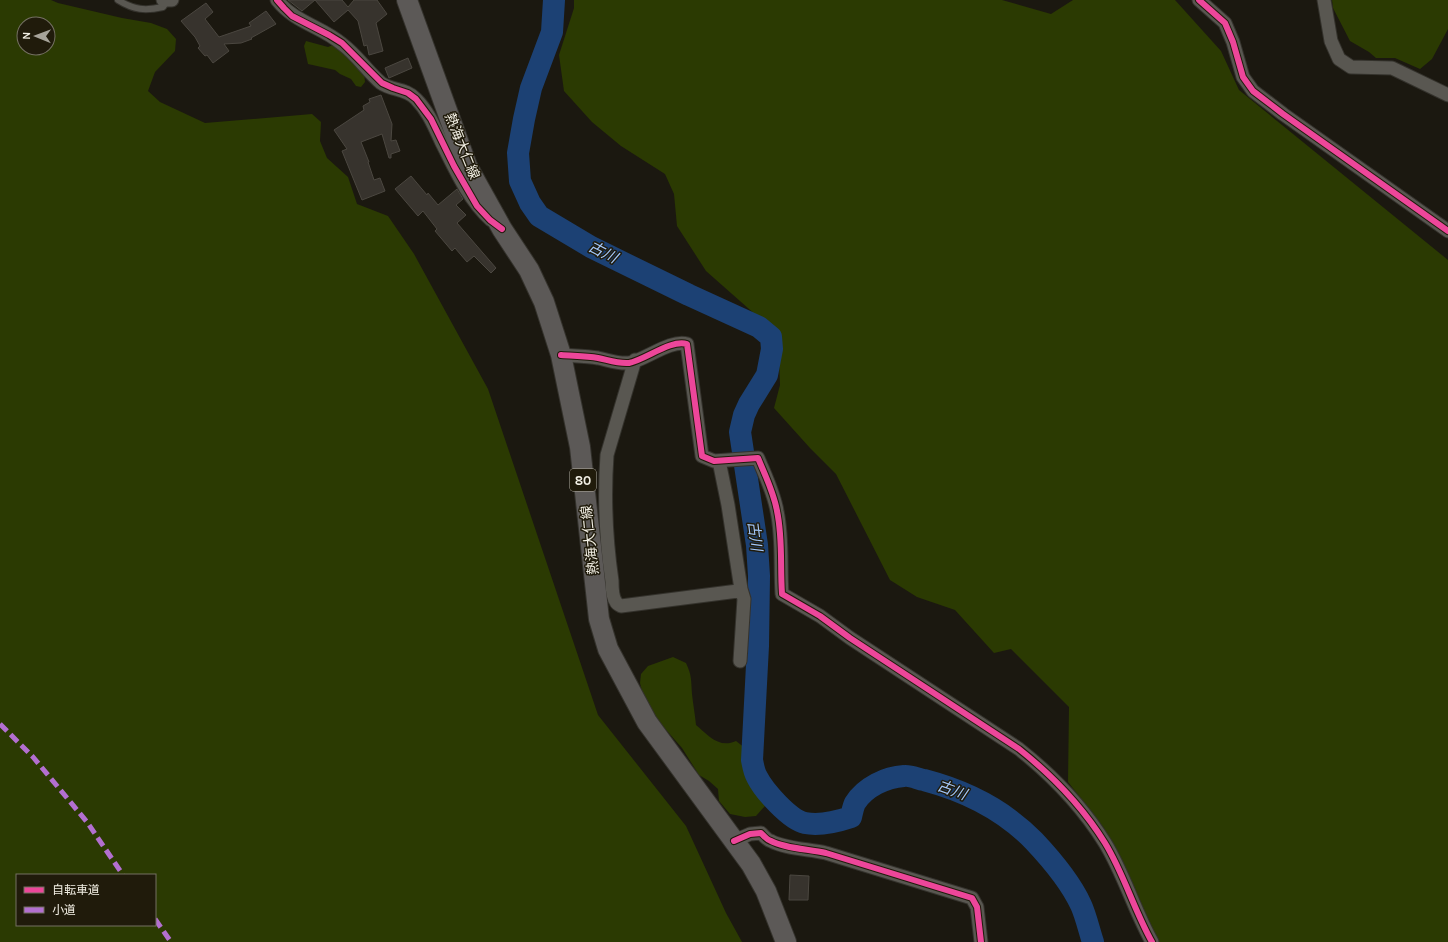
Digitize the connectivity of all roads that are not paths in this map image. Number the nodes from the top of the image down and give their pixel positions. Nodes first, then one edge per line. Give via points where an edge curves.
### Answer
1 (118, 0) edge
2 (163, 0) edge
3 (168, 0) edge
4 (172, 0) edge
5 (277, 0) edge
6 (407, 0) edge
7 (1199, 0) edge
8 (1324, 0) edge
9 (1448, 95) edge
10 (502, 229) junction
11 (1448, 231) edge
12 (561, 355) junction
13 (635, 360) junction
14 (723, 460) junction
15 (741, 589) junction
16 (740, 661) dead end
17 (734, 841) junction
18 (786, 942) edge
19 (981, 942) edge
20 (1152, 942) edge

1 - 3 lane via 141,9 163,7
2 - 3 street
3 - 4 street
5 - 10 street via 292,16 342,43 382,83 408,93 416,99 431,119 477,206
6 - 10 main road, 熱海大仁線 / 80 via 467,166
7 - 11 street via 1225,23 1243,77 1253,91
8 - 9 street via 1332,40 1340,59 1351,67 1392,68
10 - 12 main road, 熱海大仁線 / 80 via 529,270 541,296
12 - 13 street via 621,362
12 - 17 main road, 熱海大仁線 / 80 via 580,447 598,619 608,649 647,722
13 - 14 street via 682,343 687,344 702,456 708,460
13 - 15 street via 607,455 608,555 615,602 621,606
14 - 15 street
14 - 20 street via 758,458 777,509 782,556 782,594 820,616 1019,749 1040,766 1082,810 1105,843
15 - 16 street via 744,599
17 - 18 main road, 熱海大仁線 / 80 via 766,891
17 - 19 street via 750,834 761,833 770,841 784,846 826,853 972,898 977,907

